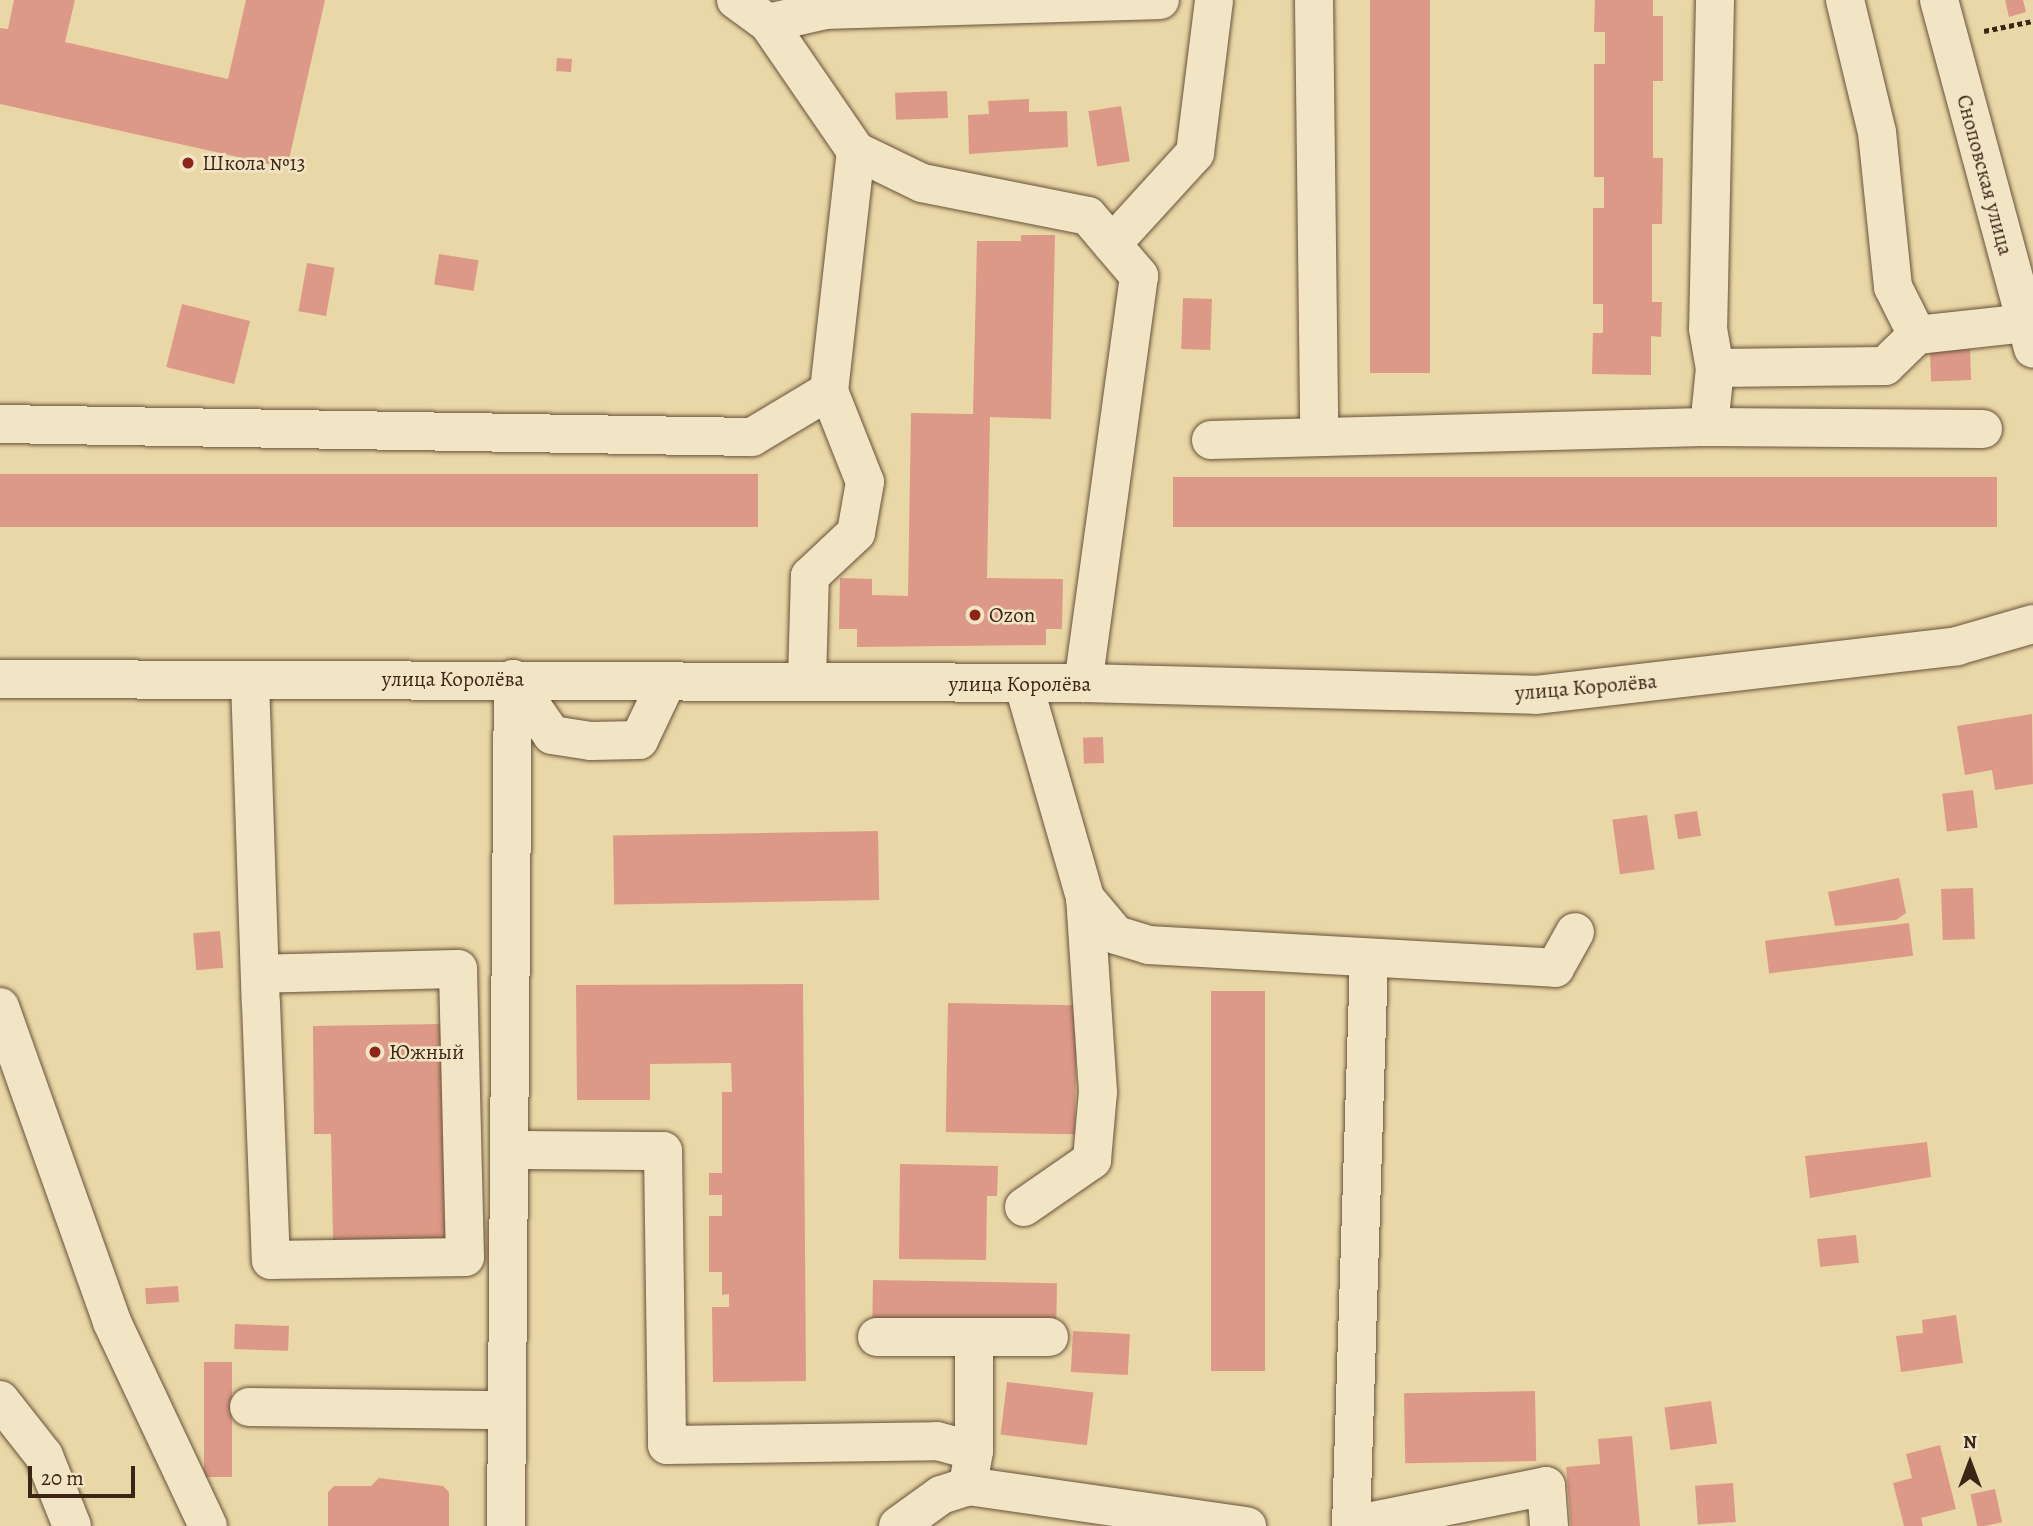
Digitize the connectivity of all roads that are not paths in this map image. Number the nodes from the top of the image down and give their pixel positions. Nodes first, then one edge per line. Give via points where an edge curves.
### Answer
1 (736, 0) edge
2 (1160, 0) edge
3 (1214, 0) edge
4 (1314, 0) edge
5 (1715, 0) edge
6 (1845, 0) edge
7 (1939, 0) edge
8 (1111, 1) edge
9 (768, 23) junction
10 (856, 151) junction
11 (1112, 244) junction
12 (1917, 335) junction
13 (2029, 336) edge
14 (1715, 368) junction
15 (829, 391) junction
16 (0, 424) edge
17 (1709, 427) junction
18 (1983, 429) dead end
19 (1319, 436) junction
20 (1211, 440) dead end
21 (2033, 624) edge
22 (0, 679) edge
23 (513, 679) junction
24 (250, 680) junction
25 (667, 681) junction
26 (807, 681) junction
27 (1083, 683) junction
28 (1024, 686) junction
29 (1085, 898) junction
30 (1575, 932) dead end
31 (1369, 961) junction
32 (260, 974) junction
33 (0, 1007) edge
34 (510, 1150) junction
35 (1024, 1207) dead end
36 (877, 1337) dead end
37 (974, 1337) junction
38 (1049, 1337) dead end
39 (0, 1400) edge
40 (248, 1407) dead end
41 (507, 1410) junction
42 (971, 1468) junction
43 (72, 1526) edge
44 (208, 1526) edge
45 (506, 1526) edge
46 (898, 1526) edge
47 (1247, 1526) edge
48 (1352, 1526) edge
49 (1549, 1526) edge

1 - 9 street
2 - 8 street
3 - 11 street via 1195,153
4 - 19 street
5 - 14 street via 1707,329
6 - 12 street via 1877,132 1893,287
7 - 13 street, Сноповская улица
8 - 9 street via 825,10
9 - 10 street
10 - 11 street via 922,183 1088,216
10 - 15 street
11 - 27 street via 1139,276
12 - 13 street
12 - 14 street via 1885,366
14 - 17 street
15 - 16 street via 752,437
15 - 26 street via 865,482 856,533 810,576
17 - 18 street
17 - 19 street
19 - 20 street
21 - 27 street, улица Королёва via 1957,646 1536,695
22 - 24 street, улица Королёва
23 - 24 street, улица Королёва
23 - 25 street, улица Королёва
23 - 25 street via 552,735 591,741 639,740
23 - 34 street
24 - 32 street
25 - 26 street, улица Королёва
26 - 28 street, улица Королёва
27 - 28 street, улица Королёва
28 - 29 street
29 - 31 street via 1116,935 1148,945
29 - 35 street via 1098,1092 1093,1160
30 - 31 street via 1555,968
31 - 48 street
32 - 32 street via 271,1260 465,1257 458,969
33 - 44 street via 112,1322
34 - 41 street
34 - 42 street via 663,1151 667,1445 937,1441
36 - 37 street
37 - 38 street
37 - 42 street
39 - 43 street via 44,1457
40 - 41 street
41 - 45 street
42 - 46 street
42 - 47 street
48 - 49 street via 1546,1486

